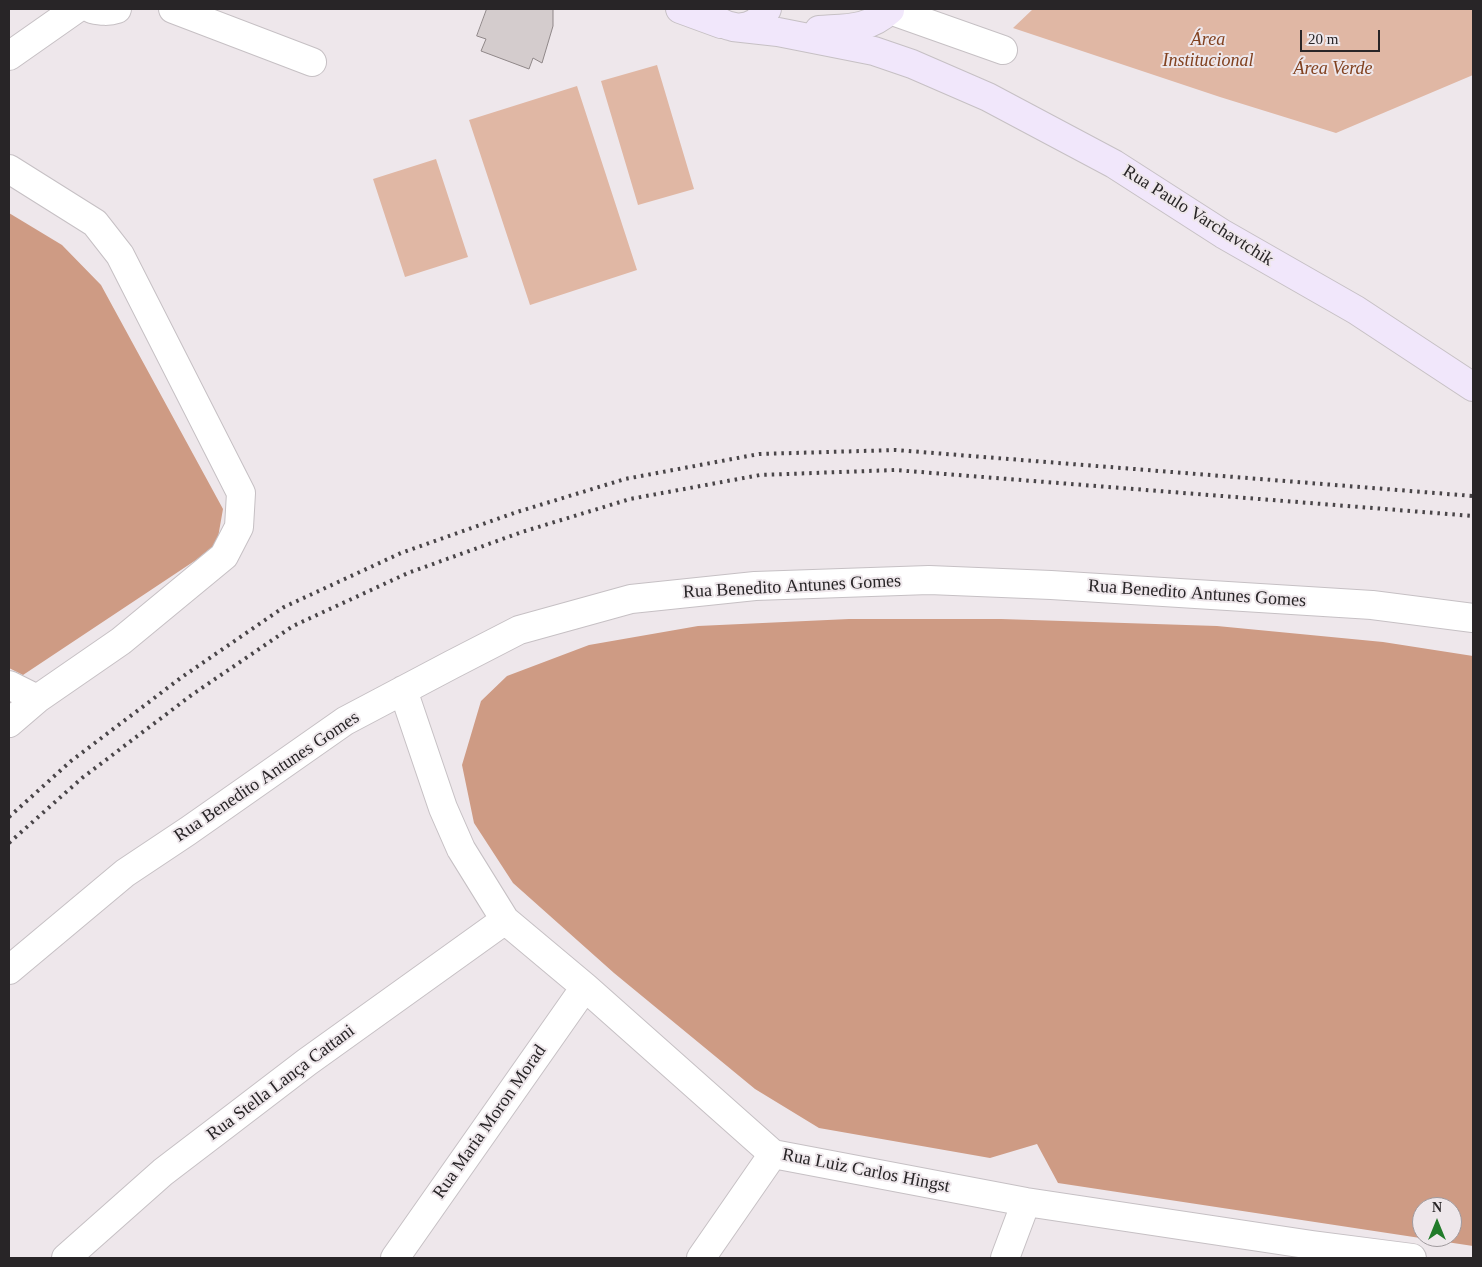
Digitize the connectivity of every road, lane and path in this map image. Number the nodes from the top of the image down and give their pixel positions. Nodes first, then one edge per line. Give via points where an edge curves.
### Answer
1 (76, 9) edge
2 (92, 9) edge
3 (117, 9) edge
4 (173, 9) edge
5 (680, 9) edge
6 (888, 9) edge
7 (720, 20) edge
8 (773, 20) edge
9 (1003, 50) dead end
10 (9, 56) edge
11 (312, 62) dead end
12 (912, 64) junction
13 (9, 169) edge
14 (1473, 387) edge
15 (1473, 618) edge
16 (9, 685) edge
17 (403, 690) junction
18 (37, 699) junction
19 (9, 723) edge
20 (506, 920) junction
21 (9, 970) edge
22 (585, 987) junction
23 (772, 1154) junction
24 (1026, 1202) junction
25 (1311, 1252) edge
26 (66, 1258) edge
27 (395, 1258) edge
28 (701, 1258) edge
29 (1004, 1258) edge
30 (1412, 1258) edge

1 - 10 street
2 - 3 street
4 - 11 street
5 - 7 street
6 - 8 street via 880,19 852,28
6 - 9 street
6 - 12 street, Rua Paulo Varchavtchik via 895,46
7 - 8 street via 742,27 760,19
8 - 12 street, Rua Paulo Varchavtchik
12 - 14 street, Rua Paulo Varchavtchik via 988,97 1114,164 1223,234 1356,310
13 - 18 street via 95,223 120,255 241,492 239,527 224,556 121,641
15 - 17 street, Rua Benedito Antunes Gomes via 1372,605 929,580 755,586 631,599 519,630
16 - 18 street
17 - 20 street, Rua Luiz Carlos Hingst via 443,808 461,850
17 - 21 street, Rua Benedito Antunes Gomes via 345,721 125,873
18 - 19 street
20 - 22 street, Rua Luiz Carlos Hingst
20 - 26 street, Rua Stella Lança Cattani via 307,1062 170,1166
22 - 23 street, Rua Luiz Carlos Hingst
22 - 27 street, Rua Maria Moron Morad
23 - 24 street, Rua Luiz Carlos Hingst
23 - 28 street
24 - 25 street, Rua Luiz Carlos Hingst
24 - 29 street
25 - 30 street, Rua Luiz Carlos Hingst

